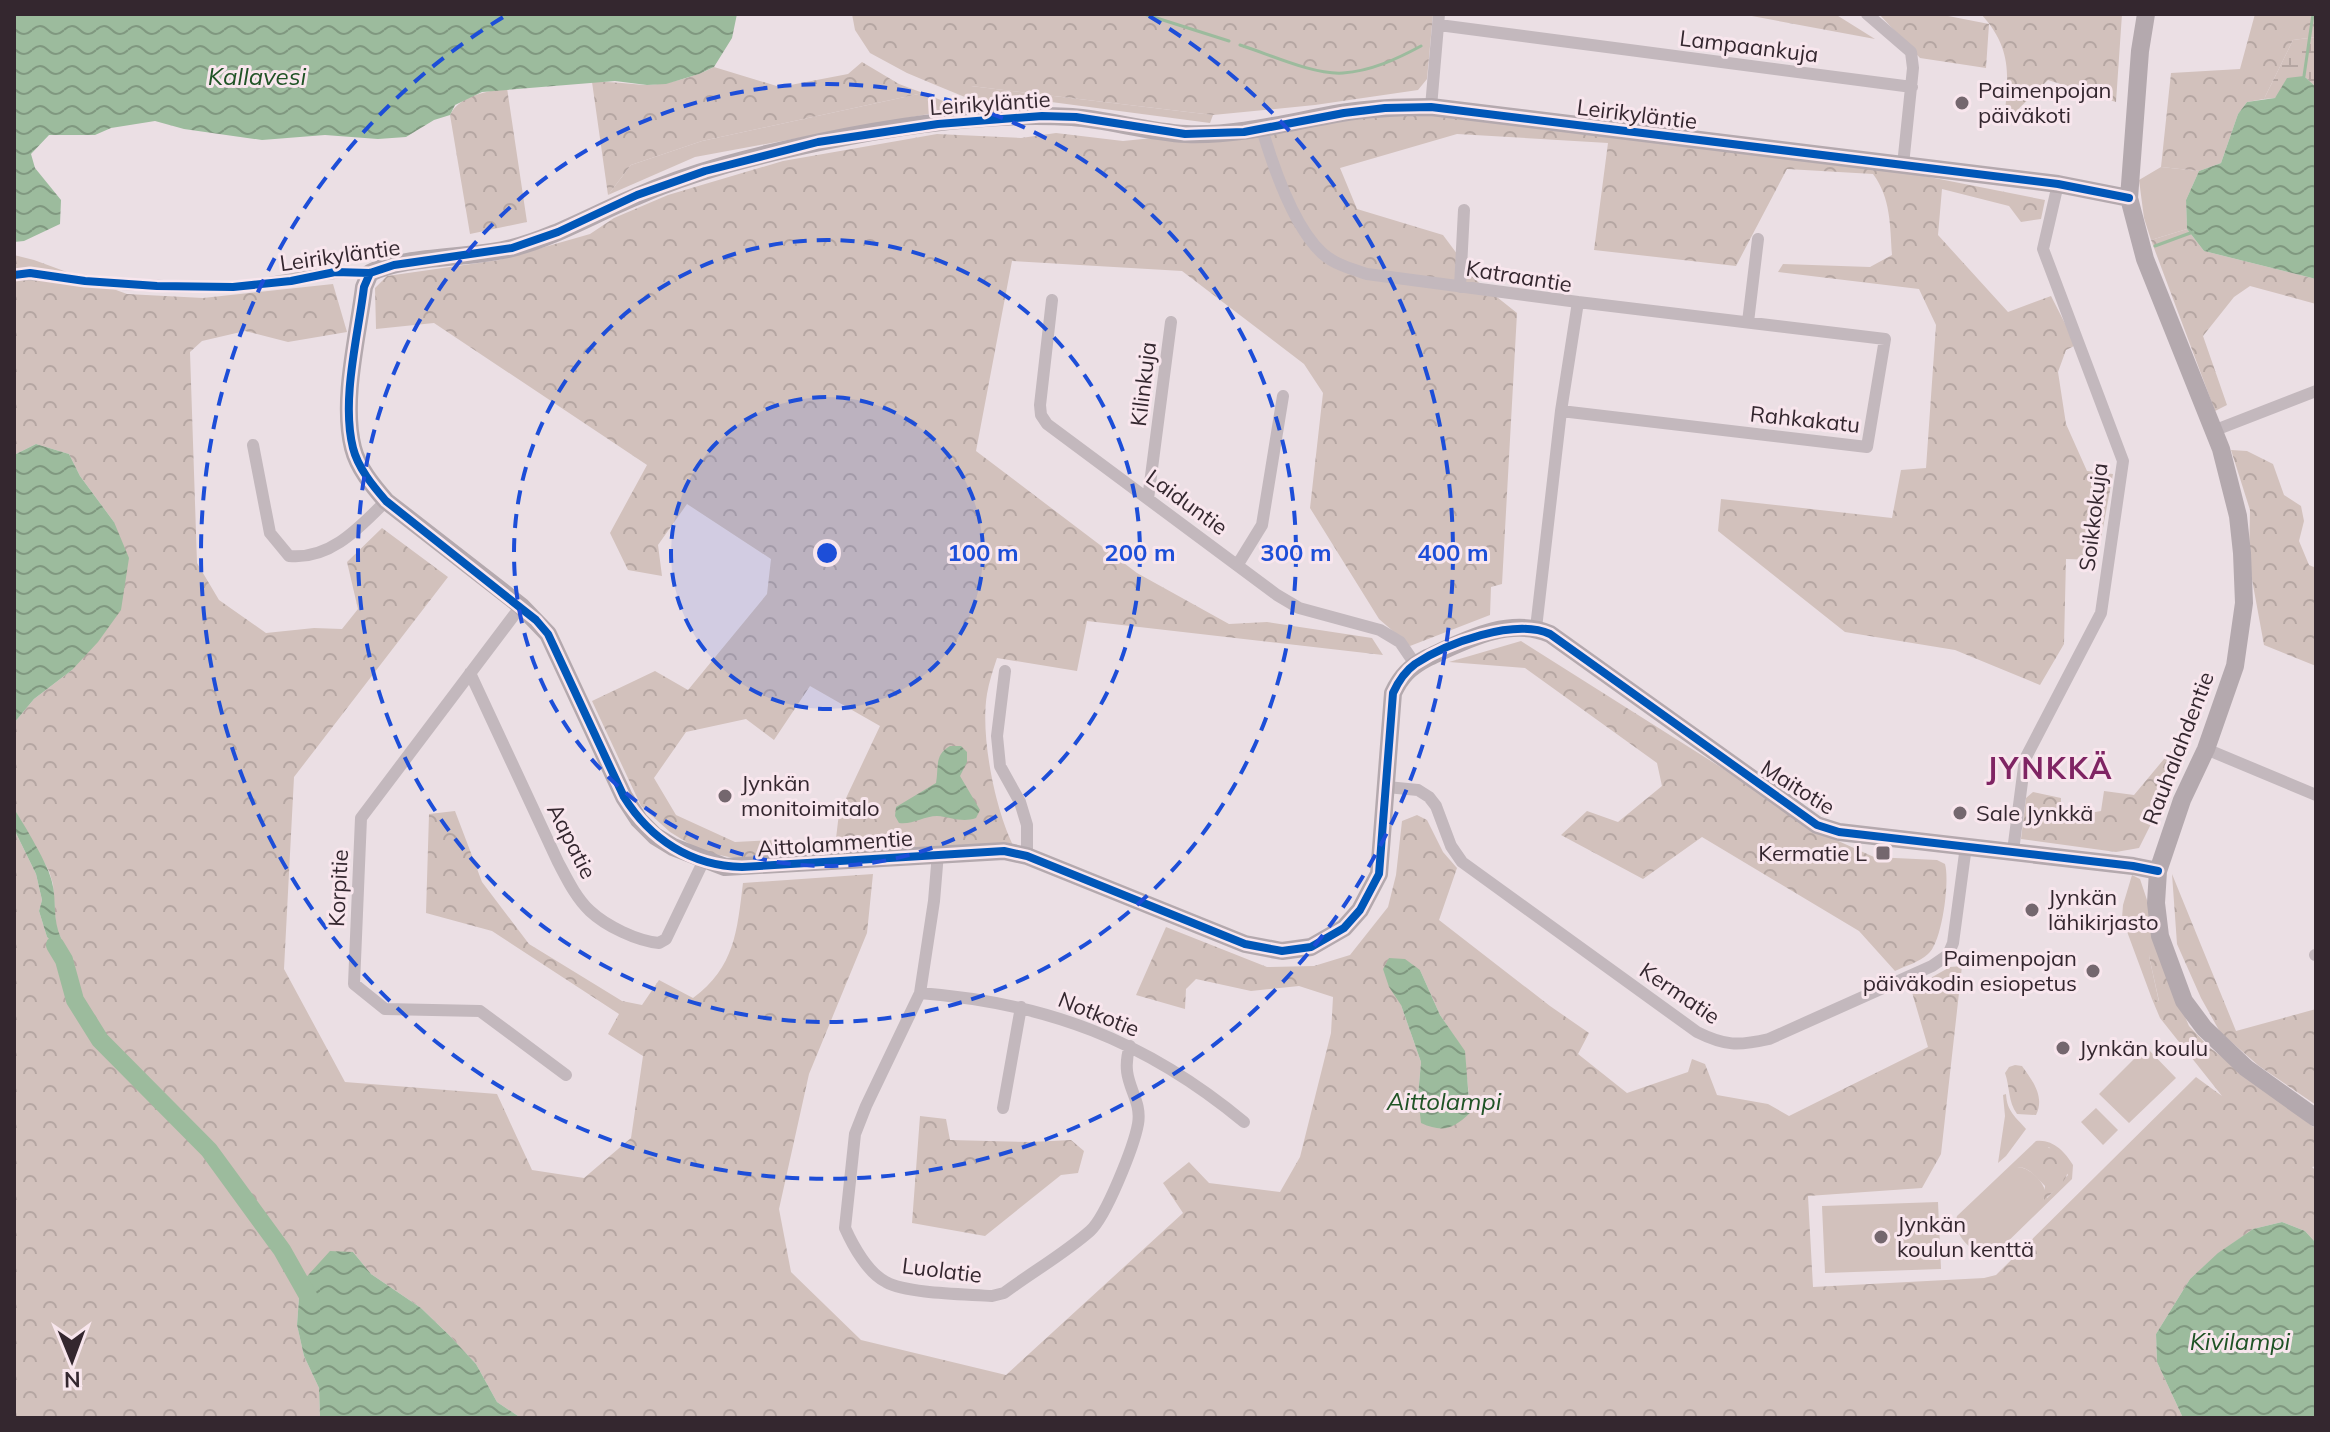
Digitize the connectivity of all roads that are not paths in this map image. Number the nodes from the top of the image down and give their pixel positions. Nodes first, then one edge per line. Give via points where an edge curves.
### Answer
1 (1867, 14) edge
2 (2146, 14) edge
3 (1439, 20) edge
4 (1912, 87) junction
5 (1431, 107) junction
6 (1262, 129) junction
7 (1903, 165) junction
8 (2058, 184) junction
9 (2129, 198) junction
10 (1464, 210) dead end
11 (1758, 239) dead end
12 (370, 273) junction
13 (14, 275) edge
14 (1460, 287) junction
15 (1052, 300) dead end
16 (1578, 302) junction
17 (1171, 322) dead end
18 (1748, 322) junction
19 (2316, 391) edge
20 (1283, 396) dead end
21 (1561, 411) junction
22 (2213, 431) junction
23 (253, 445) dead end
24 (1148, 499) junction
25 (386, 501) junction
26 (1238, 564) junction
27 (521, 606) junction
28 (1536, 628) junction
29 (1415, 664) junction
30 (1005, 671) dead end
31 (470, 673) junction
32 (2206, 749) junction
33 (1387, 787) junction
34 (2316, 795) edge
35 (1966, 846) junction
36 (2013, 851) junction
37 (938, 853) junction
38 (1027, 856) junction
39 (704, 860) junction
40 (2158, 871) junction
41 (920, 993) junction
42 (1021, 1007) junction
43 (1130, 1046) junction
44 (566, 1075) dead end
45 (1003, 1108) dead end
46 (2316, 1118) edge
47 (1244, 1122) dead end

1 - 4 street via 1911,52
2 - 9 street, Rauhalahdentie
3 - 4 street, Lampaankuja
3 - 5 street
4 - 7 street
5 - 6 street, Leirikyläntie via 1344,113
5 - 7 street, Leirikyläntie
6 - 12 street, Leirikyläntie via 1185,134 1042,116 878,131 705,171 512,248
6 - 14 street, Katraantie via 1299,222 1321,252 1367,274
7 - 8 street, Leirikyläntie
8 - 9 street, Leirikyläntie
8 - 36 street, Soikkokuja via 2043,249 2123,461 2101,613 2025,759
9 - 22 street, Rauhalahdentie via 2145,259
10 - 14 street
11 - 18 street
12 - 13 street, Leirikyläntie via 335,272 233,287
12 - 25 street, Aittolammentie via 349,421 353,451
14 - 16 street, Katraantie
15 - 24 street, Laiduntie via 1041,415
16 - 18 street, Rahkakatu
16 - 21 street, Katraantie
17 - 24 street, Kilinkuja
18 - 21 street, Rahkakatu via 1885,339 1867,447
19 - 22 street
20 - 26 street via 1262,525
21 - 28 street, Katraantie
22 - 32 street, Rauhalahdentie via 2238,516 2244,603 2235,666
23 - 25 street via 270,533 289,556 327,551
24 - 26 street, Laiduntie
25 - 27 street, Aittolammentie
26 - 29 street, Laiduntie via 1299,608 1380,630 1400,642
27 - 31 street, Korpitie
27 - 39 street, Aittolammentie via 548,634 639,820 655,836
28 - 29 street via 1504,628
28 - 35 street, Maitotie via 1817,825
29 - 33 street, Aittolammentie via 1393,693
30 - 38 street via 997,736 1000,766 1027,825
31 - 39 street, Aapatie via 558,862 589,911 620,930 659,943 666,939
31 - 44 street, Korpitie via 361,818 354,984 385,1009 480,1011
32 - 34 street
32 - 40 street, Rauhalahdentie
33 - 35 street, Kermatie via 1418,790 1429,797 1462,862 1697,1032 1741,1045 1769,1039 1948,955
33 - 38 street, Aittolammentie via 1379,874 1344,928 1311,947 1282,951 1245,944
35 - 36 street, Maitotie
36 - 40 street, Maitotie
37 - 38 street, Aittolammentie via 1004,851
37 - 39 street, Aittolammentie via 742,867
37 - 41 street, Luolatie
40 - 46 street, Rauhalahdentie via 2160,936 2184,1001 2246,1068
41 - 42 street, Notkotie
41 - 43 street, Luolatie via 855,1134 847,1199 845,1228 850,1240 877,1277 890,1284 1004,1293 1093,1229 1110,1202 1138,1125 1126,1076
42 - 43 street, Notkotie via 1100,1031
42 - 45 street
43 - 47 street, Notkotie via 1159,1060

